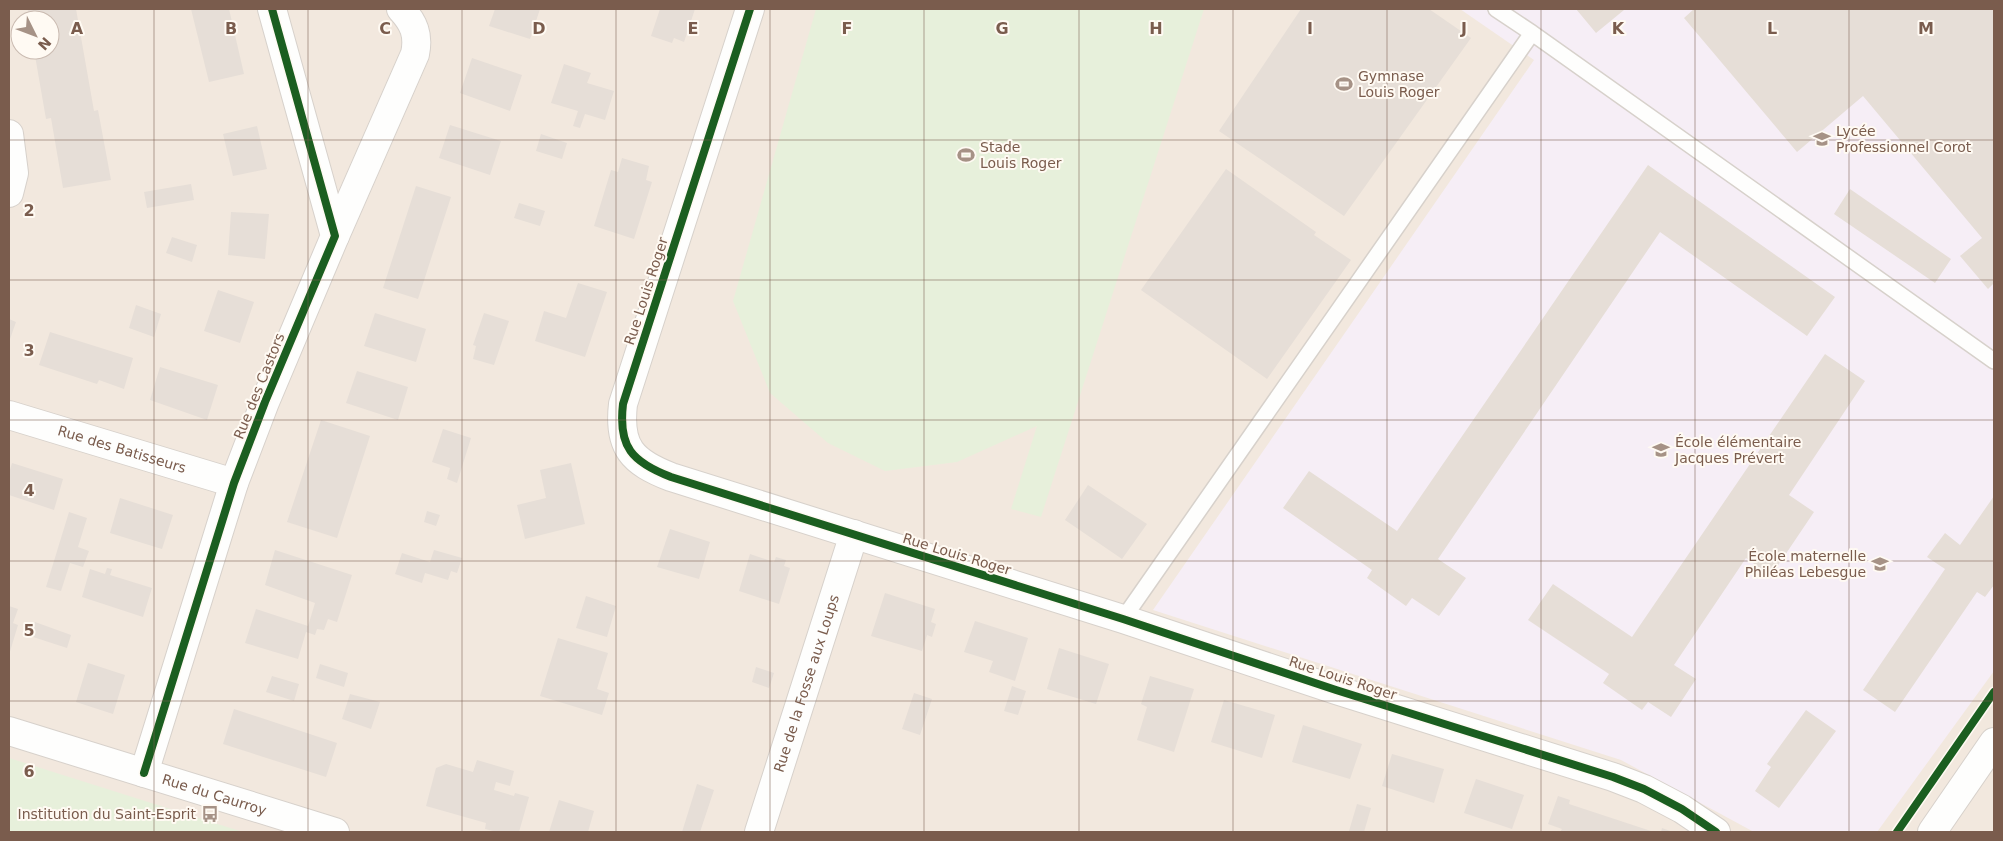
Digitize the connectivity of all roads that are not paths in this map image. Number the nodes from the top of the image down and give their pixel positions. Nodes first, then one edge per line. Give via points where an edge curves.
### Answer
1 (272, 9) edge
2 (401, 9) edge
3 (750, 9) edge
4 (1496, 9) edge
5 (1532, 34) junction
6 (9, 134) edge
7 (9, 193) edge
8 (335, 236) junction
9 (1994, 360) edge
10 (9, 414) edge
11 (234, 484) junction
12 (854, 534) junction
13 (1123, 618) junction
14 (9, 731) edge
15 (1994, 742) edge
16 (144, 773) junction
17 (335, 832) edge
18 (759, 832) edge
19 (1716, 832) edge
20 (1932, 832) edge

1 - 8 street
2 - 8 street, Rue des Castors via 415,28 418,41 415,54
3 - 12 street, Rue Louis Roger via 623,404 622,438 630,453 656,471
4 - 5 lane
5 - 9 lane
5 - 13 lane
6 - 7 street via 14,173
8 - 11 street, Rue des Castors
10 - 11 street, Rue des Batisseurs
11 - 16 street, Rue des Castors
12 - 13 street, Rue Louis Roger
12 - 18 street, Rue de la Fosse aux Loups
13 - 19 street, Rue Louis Roger via 1336,690 1613,777 1682,809
14 - 16 street, Rue du Caurroy
15 - 20 street
16 - 17 street, Rue du Caurroy

